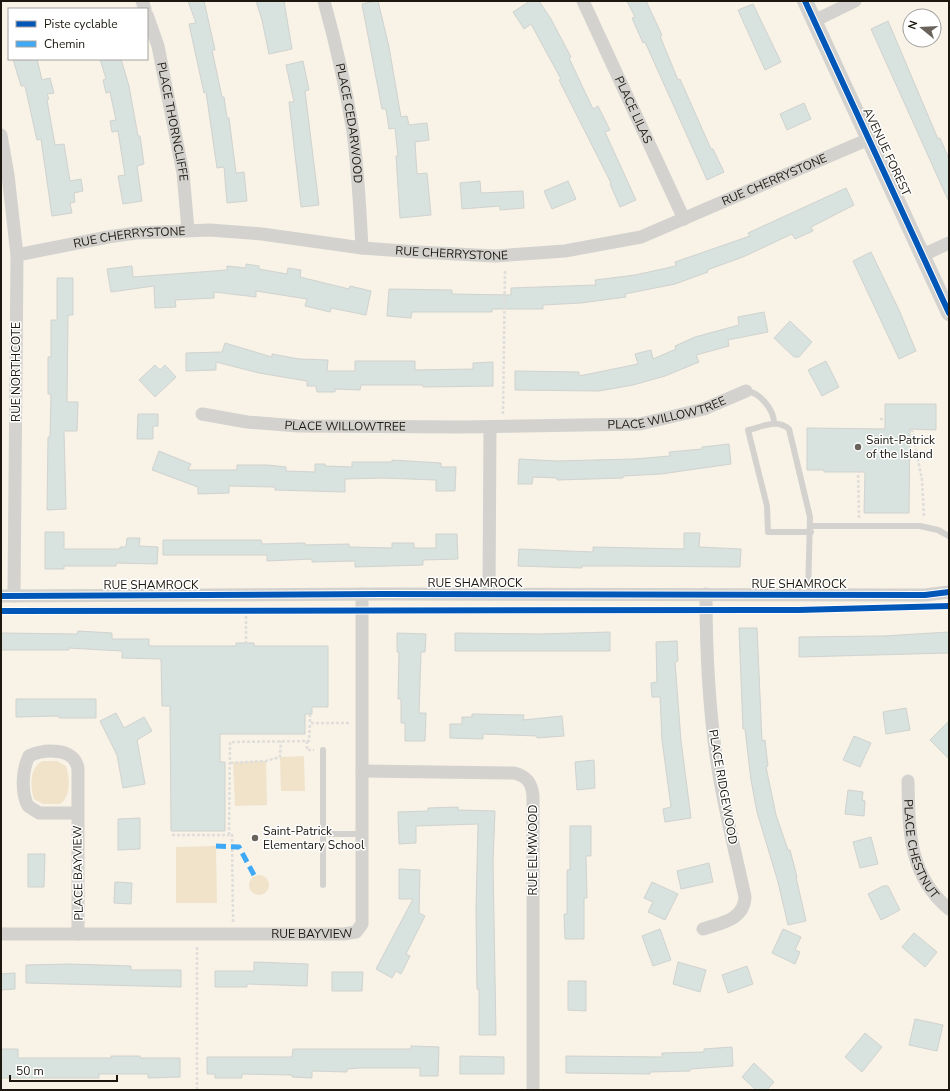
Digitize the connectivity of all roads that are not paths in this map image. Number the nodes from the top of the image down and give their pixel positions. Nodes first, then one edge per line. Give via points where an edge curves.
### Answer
1 (324, 1) edge
2 (583, 1) edge
3 (805, 1) edge
4 (855, 1) edge
5 (148, 18) edge
6 (814, 21) junction
7 (1, 135) edge
8 (869, 139) junction
9 (684, 219) junction
10 (188, 230) junction
11 (949, 244) edge
12 (362, 248) junction
13 (17, 255) junction
14 (923, 255) junction
15 (949, 313) edge
16 (746, 391) joint
17 (202, 414) dead end
18 (774, 423) junction
19 (490, 427) junction
20 (811, 529) junction
21 (949, 536) edge
22 (949, 592) edge
23 (362, 594) junction
24 (489, 594) junction
25 (706, 594) junction
26 (808, 595) junction
27 (1, 596) edge
28 (14, 596) junction
29 (323, 750) dead end
30 (362, 771) junction
31 (908, 781) dead end
32 (77, 813) junction
33 (323, 834) junction
34 (362, 834) junction
35 (323, 885) dead end
36 (949, 909) edge
37 (703, 929) dead end
38 (1, 934) edge
39 (78, 934) junction
40 (533, 1090) edge

1 - 12 street, PLACE CEDARWOOD via 353,132
2 - 9 street, PLACE LILAS
3 - 6 street, AVENUE FOREST
4 - 6 street
5 - 10 street, PLACE THORNCLIFFE via 158,46 184,173
6 - 8 street, AVENUE FOREST
7 - 13 street, RUE NORTHCOTE
8 - 9 street, RUE CHERRYSTONE
8 - 14 street, AVENUE FOREST
9 - 12 street, RUE CHERRYSTONE via 642,237 565,251 495,256
10 - 12 street, RUE CHERRYSTONE via 240,231
10 - 13 street, RUE CHERRYSTONE via 108,237
11 - 14 street
13 - 28 street, RUE NORTHCOTE
14 - 15 street, AVENUE FOREST
16 - 18 lane via 753,393 769,407
16 - 19 street, PLACE WILLOWTREE via 704,409 640,424
17 - 19 street, PLACE WILLOWTREE via 247,422 298,426
18 - 20 lane via 783,424 789,429
18 - 20 lane via 748,430 767,506 768,532
19 - 24 street
20 - 21 lane via 920,526 938,530
20 - 26 lane
22 - 26 street, RUE SHAMROCK via 925,595
23 - 24 street, RUE SHAMROCK
23 - 28 street, RUE SHAMROCK
23 - 30 street, RUE BAYVIEW
24 - 25 street, RUE SHAMROCK
25 - 26 street, RUE SHAMROCK
25 - 37 street, PLACE RIDGEWOOD via 708,676 716,754 724,806 745,897 743,910 738,915
27 - 28 street, RUE SHAMROCK
29 - 33 lane
30 - 34 street, RUE BAYVIEW
30 - 40 street, RUE ELMWOOD via 514,773 528,779 534,796
31 - 36 street, PLACE CHESTNUT via 909,824 914,858 926,884
32 - 32 street, PLACE BAYVIEW via 78,768 74,757 62,752 43,752 29,756 24,770 24,794 28,806 39,812
32 - 39 street, PLACE BAYVIEW
33 - 34 lane
33 - 35 lane
34 - 39 street, RUE BAYVIEW via 362,917 360,928 351,934
38 - 39 street, RUE BAYVIEW

